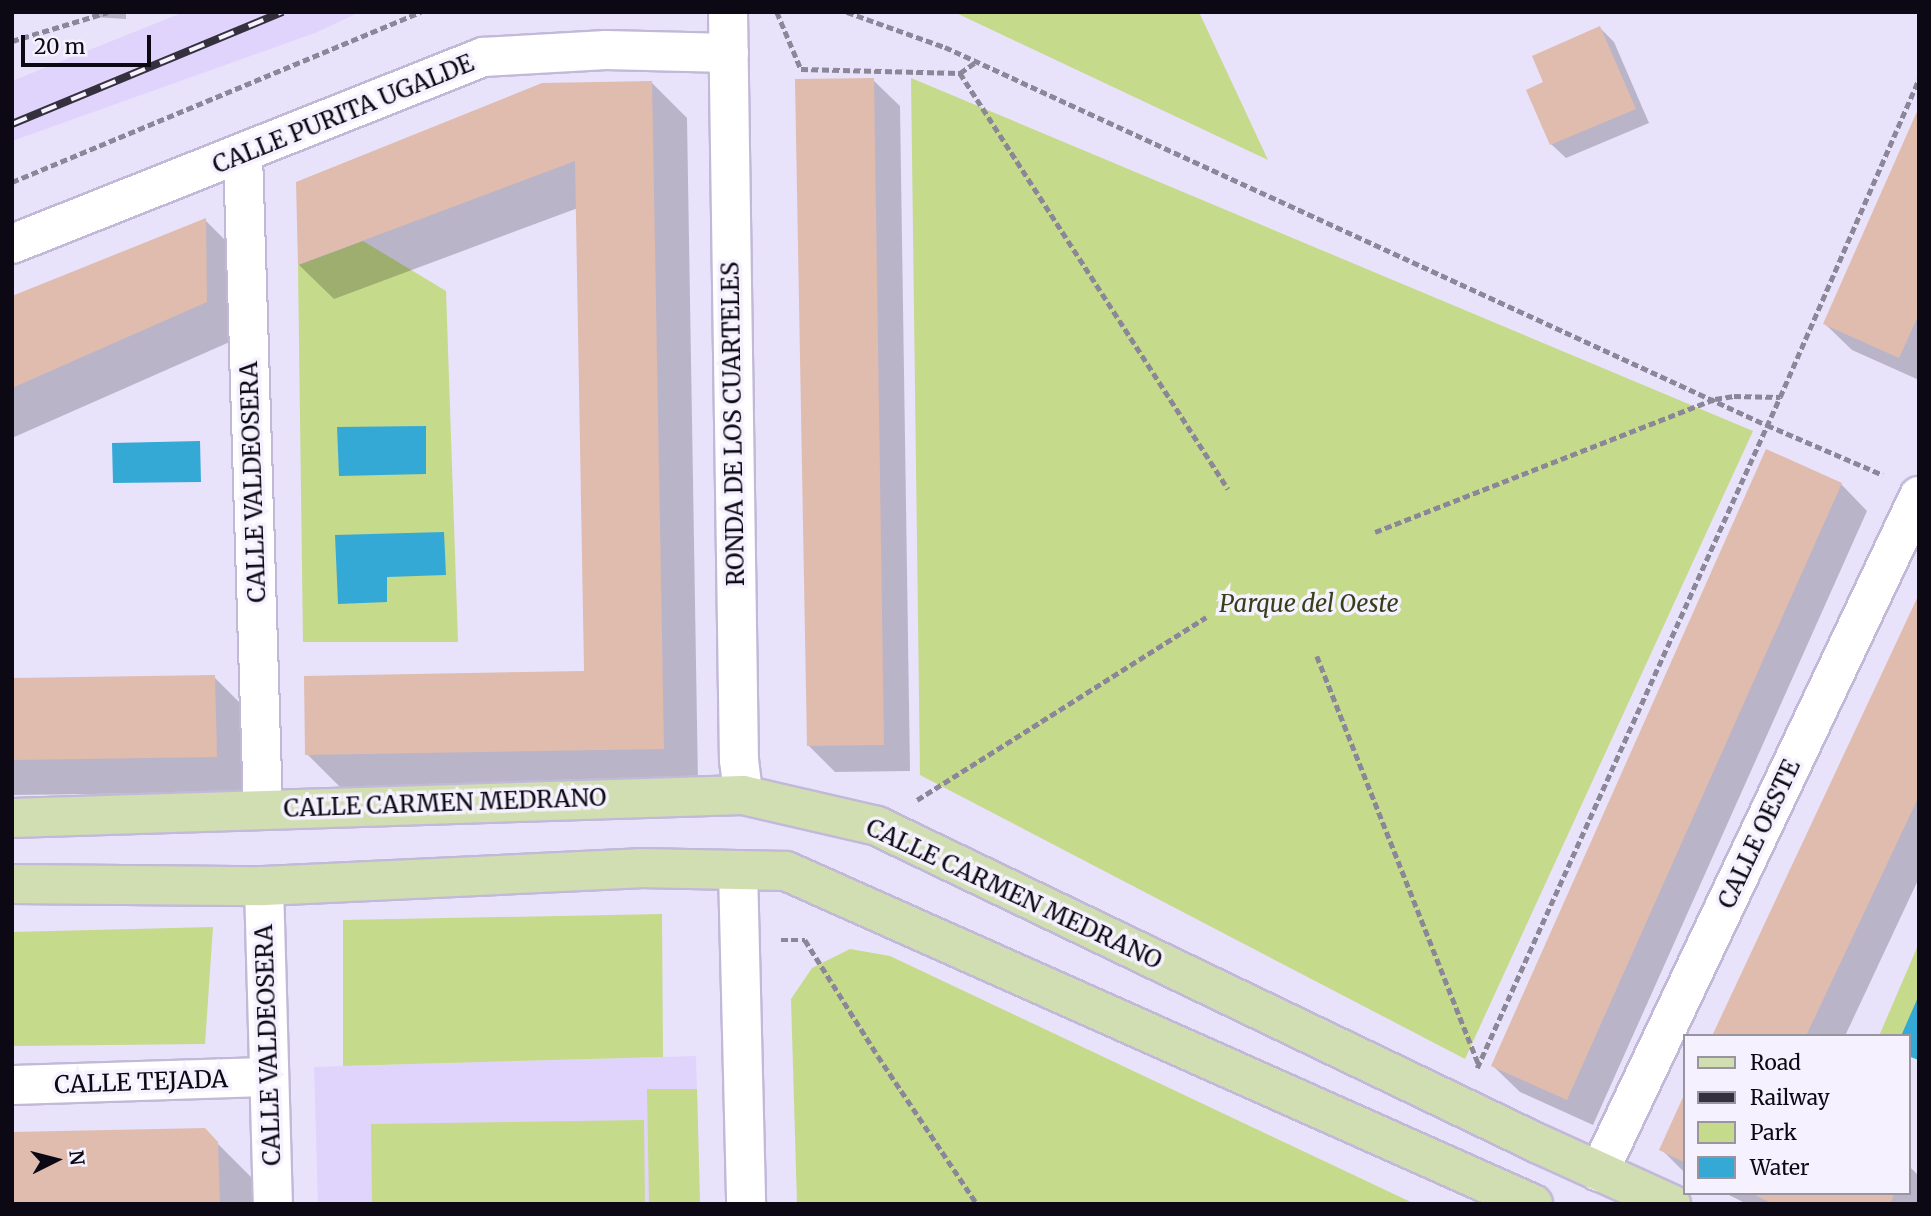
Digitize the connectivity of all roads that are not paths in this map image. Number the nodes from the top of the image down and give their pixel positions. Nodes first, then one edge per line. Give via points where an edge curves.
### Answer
1 (728, 12) edge
2 (729, 53) junction
3 (243, 155) junction
4 (12, 244) edge
5 (1906, 488) edge
6 (743, 795) junction
7 (263, 810) junction
8 (12, 818) edge
9 (738, 870) junction
10 (12, 884) edge
11 (264, 886) junction
12 (269, 1077) junction
13 (12, 1085) edge
14 (1599, 1172) junction
15 (273, 1204) edge
16 (746, 1204) edge
17 (1533, 1204) edge
18 (1671, 1204) edge

1 - 2 street, RONDA DE LOS CUARTELES
2 - 3 street, CALLE PURITA UGALDE via 606,50 483,57
2 - 6 street, RONDA DE LOS CUARTELES
3 - 4 street, CALLE PURITA UGALDE
3 - 7 street, CALLE VALDEOSERA
5 - 14 street, CALLE OESTE
6 - 7 main road, CALLE CARMEN MEDRANO
6 - 14 main road, CALLE CARMEN MEDRANO via 877,826
7 - 8 main road, CALLE CARMEN MEDRANO
9 - 11 main road via 640,868
9 - 16 street
9 - 17 main road via 786,871
10 - 11 main road
11 - 12 street, CALLE VALDEOSERA
12 - 13 street, CALLE TEJADA
12 - 15 street, CALLE VALDEOSERA
14 - 18 main road, CALLE CARMEN MEDRANO

